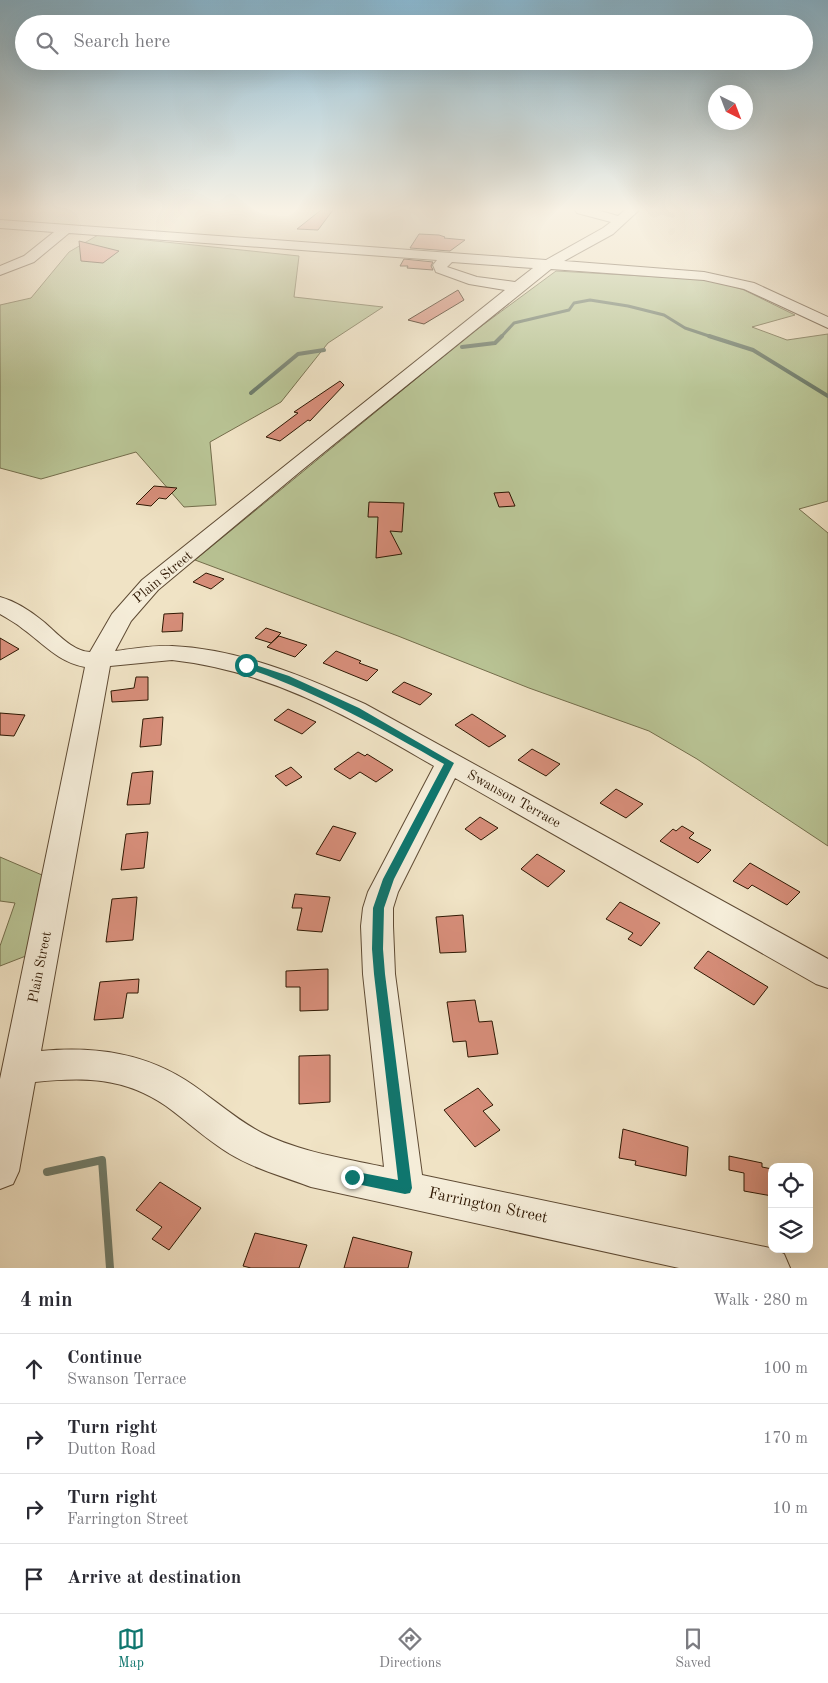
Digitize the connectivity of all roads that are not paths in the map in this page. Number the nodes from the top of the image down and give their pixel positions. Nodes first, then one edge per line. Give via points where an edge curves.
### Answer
1 (441, 269) edge
2 (542, 269) edge
3 (623, 269) edge
4 (519, 287) junction
5 (828, 323) edge
6 (0, 604) edge
7 (98, 659) junction
8 (449, 763) junction
9 (828, 975) edge
10 (20, 1068) junction
11 (0, 1171) edge
12 (405, 1188) junction
13 (770, 1268) edge

1 - 4 street via 474,281
2 - 4 street, Plain Street
3 - 5 street via 728,280 763,292
4 - 7 street, Plain Street via 150,586 117,621
6 - 7 street, Swanson Terrace via 75,657
7 - 8 street, Swanson Terrace via 170,653 246,665 286,678 349,707
7 - 10 street, Plain Street
8 - 9 street, Swanson Terrace
8 - 12 street via 388,879 378,908 379,974
10 - 11 street, Plain Street
10 - 12 street, Farrington Street via 73,1063 111,1066 139,1074 194,1106 244,1143 278,1158
12 - 13 street, Farrington Street

